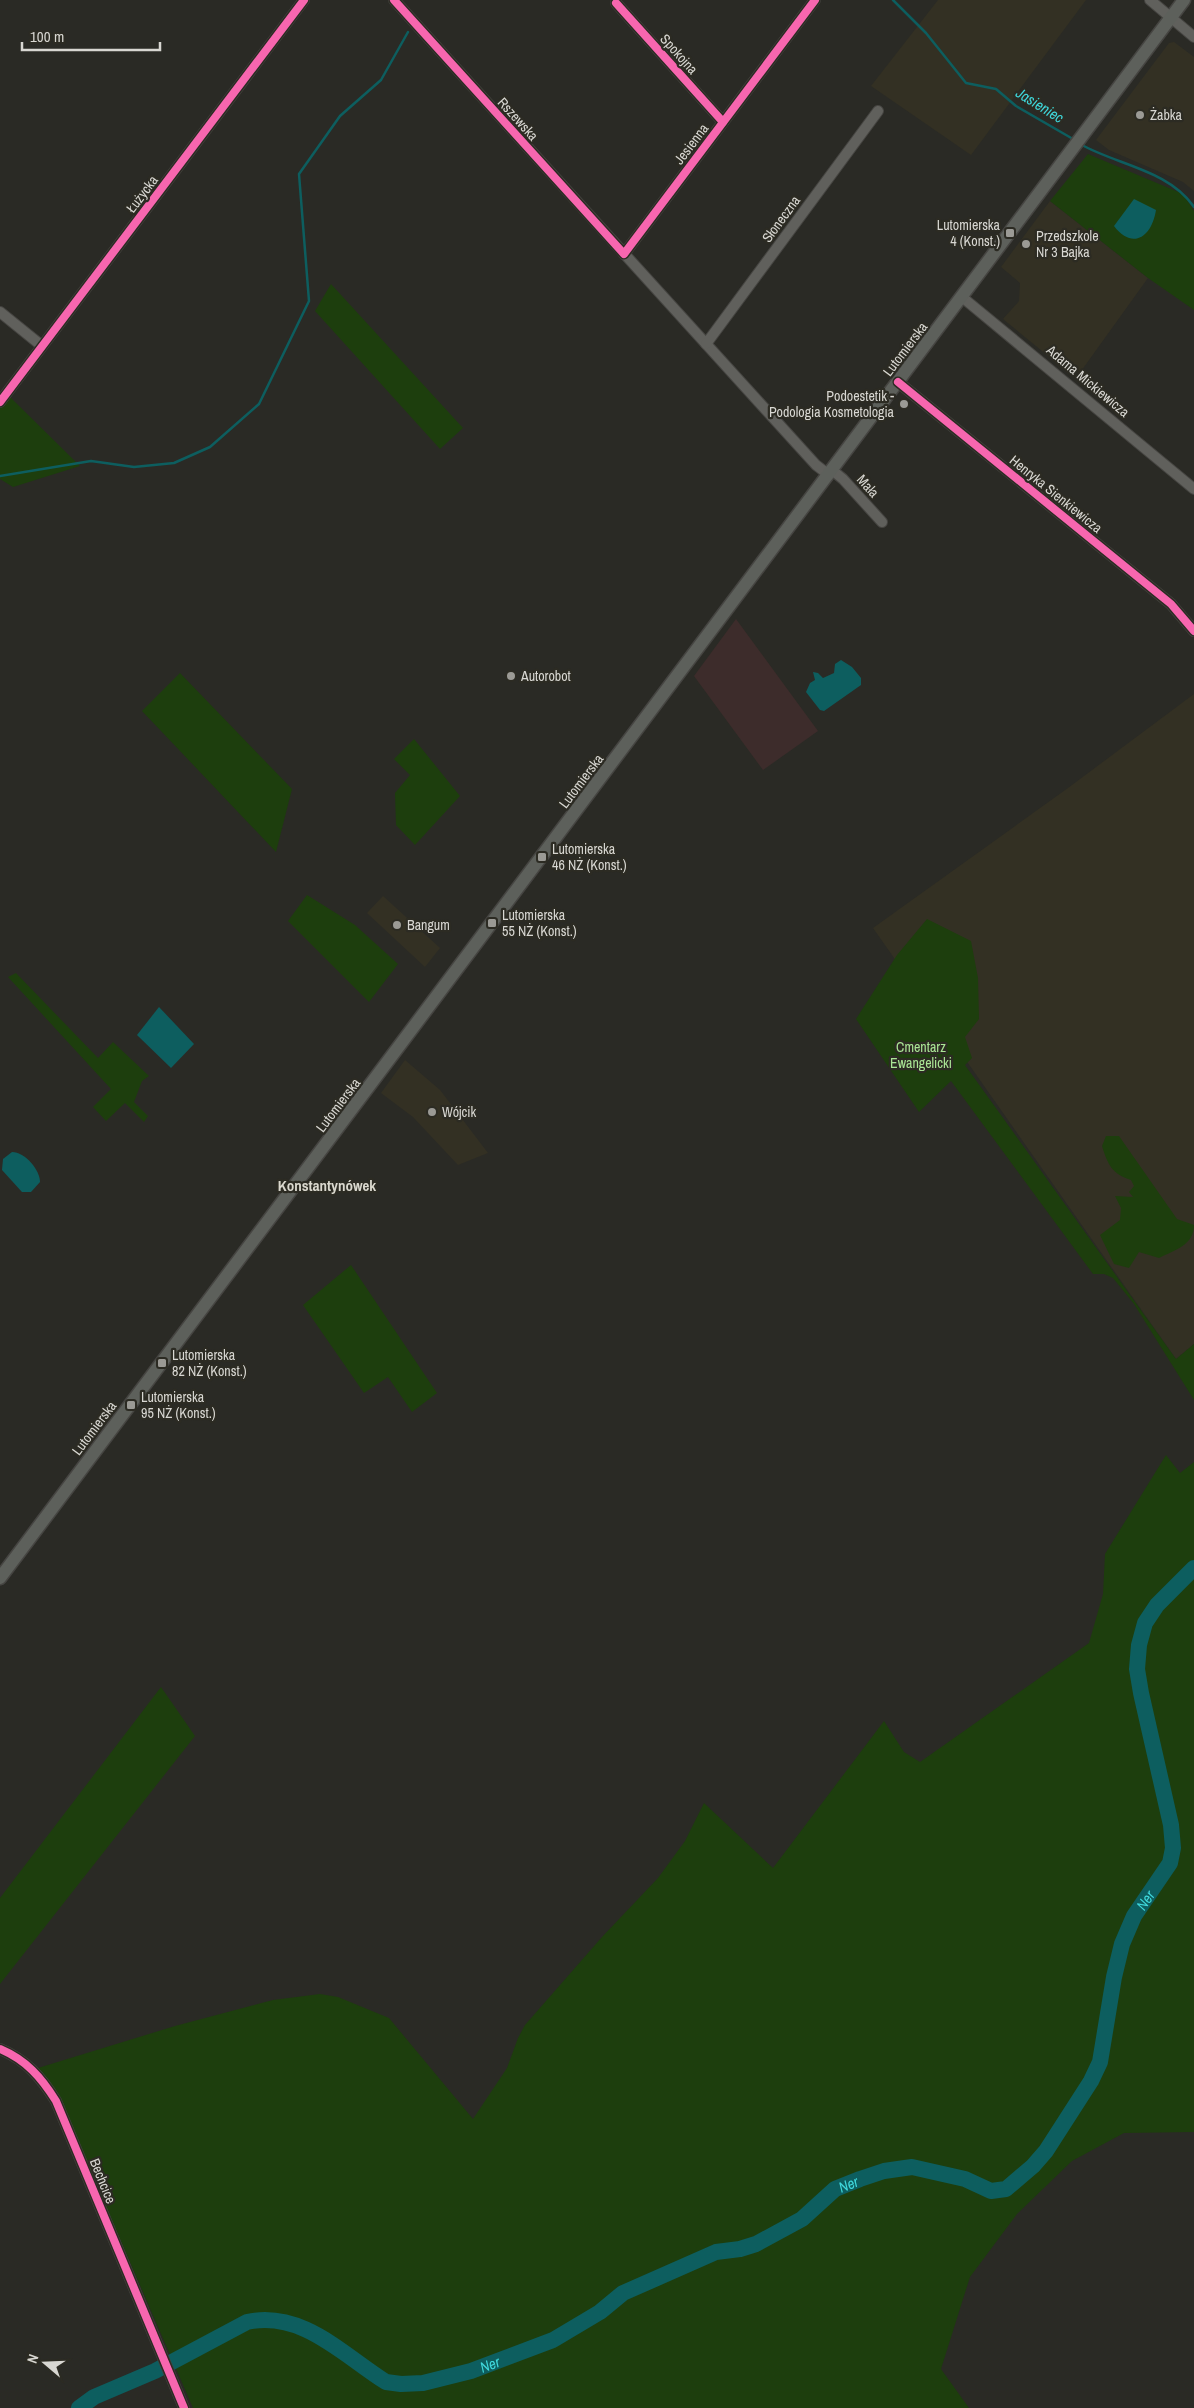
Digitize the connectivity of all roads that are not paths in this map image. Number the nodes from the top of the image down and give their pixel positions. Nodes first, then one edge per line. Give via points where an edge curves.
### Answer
1 (304, 0) edge
2 (394, 0) edge
3 (815, 0) edge
4 (1150, 0) edge
5 (1184, 0) edge
6 (616, 3) dead end
7 (1171, 17) junction
8 (1194, 37) edge
9 (878, 111) dead end
10 (723, 122) junction
11 (624, 254) junction
12 (962, 297) junction
13 (0, 312) edge
14 (706, 344) junction
15 (42, 346) junction
16 (898, 382) junction
17 (0, 402) edge
18 (830, 472) junction
19 (1194, 489) edge
20 (882, 522) dead end
21 (1194, 631) edge
22 (0, 1578) edge
23 (0, 2049) edge
24 (184, 2408) edge

1 - 15 street, Łużycka
2 - 11 street, Rszewska
3 - 10 street, Jesienna
4 - 7 street
5 - 7 main road, Lutomierska
6 - 10 street, Spokojna
7 - 8 street
7 - 12 main road, Lutomierska
9 - 14 street, Słoneczna
10 - 11 street, Jesienna
11 - 14 street, Rszewska
12 - 16 main road, Lutomierska
12 - 19 street, Adama Mickiewicza
13 - 15 street
14 - 18 street, Rszewska via 816,465
15 - 17 street, Łużycka
16 - 18 main road, Lutomierska
16 - 21 street, Henryka Sienkiewicza via 1171,604
18 - 20 street, Mała
18 - 22 main road, Lutomierska
23 - 24 street, Bechcice via 27,2064 56,2101

